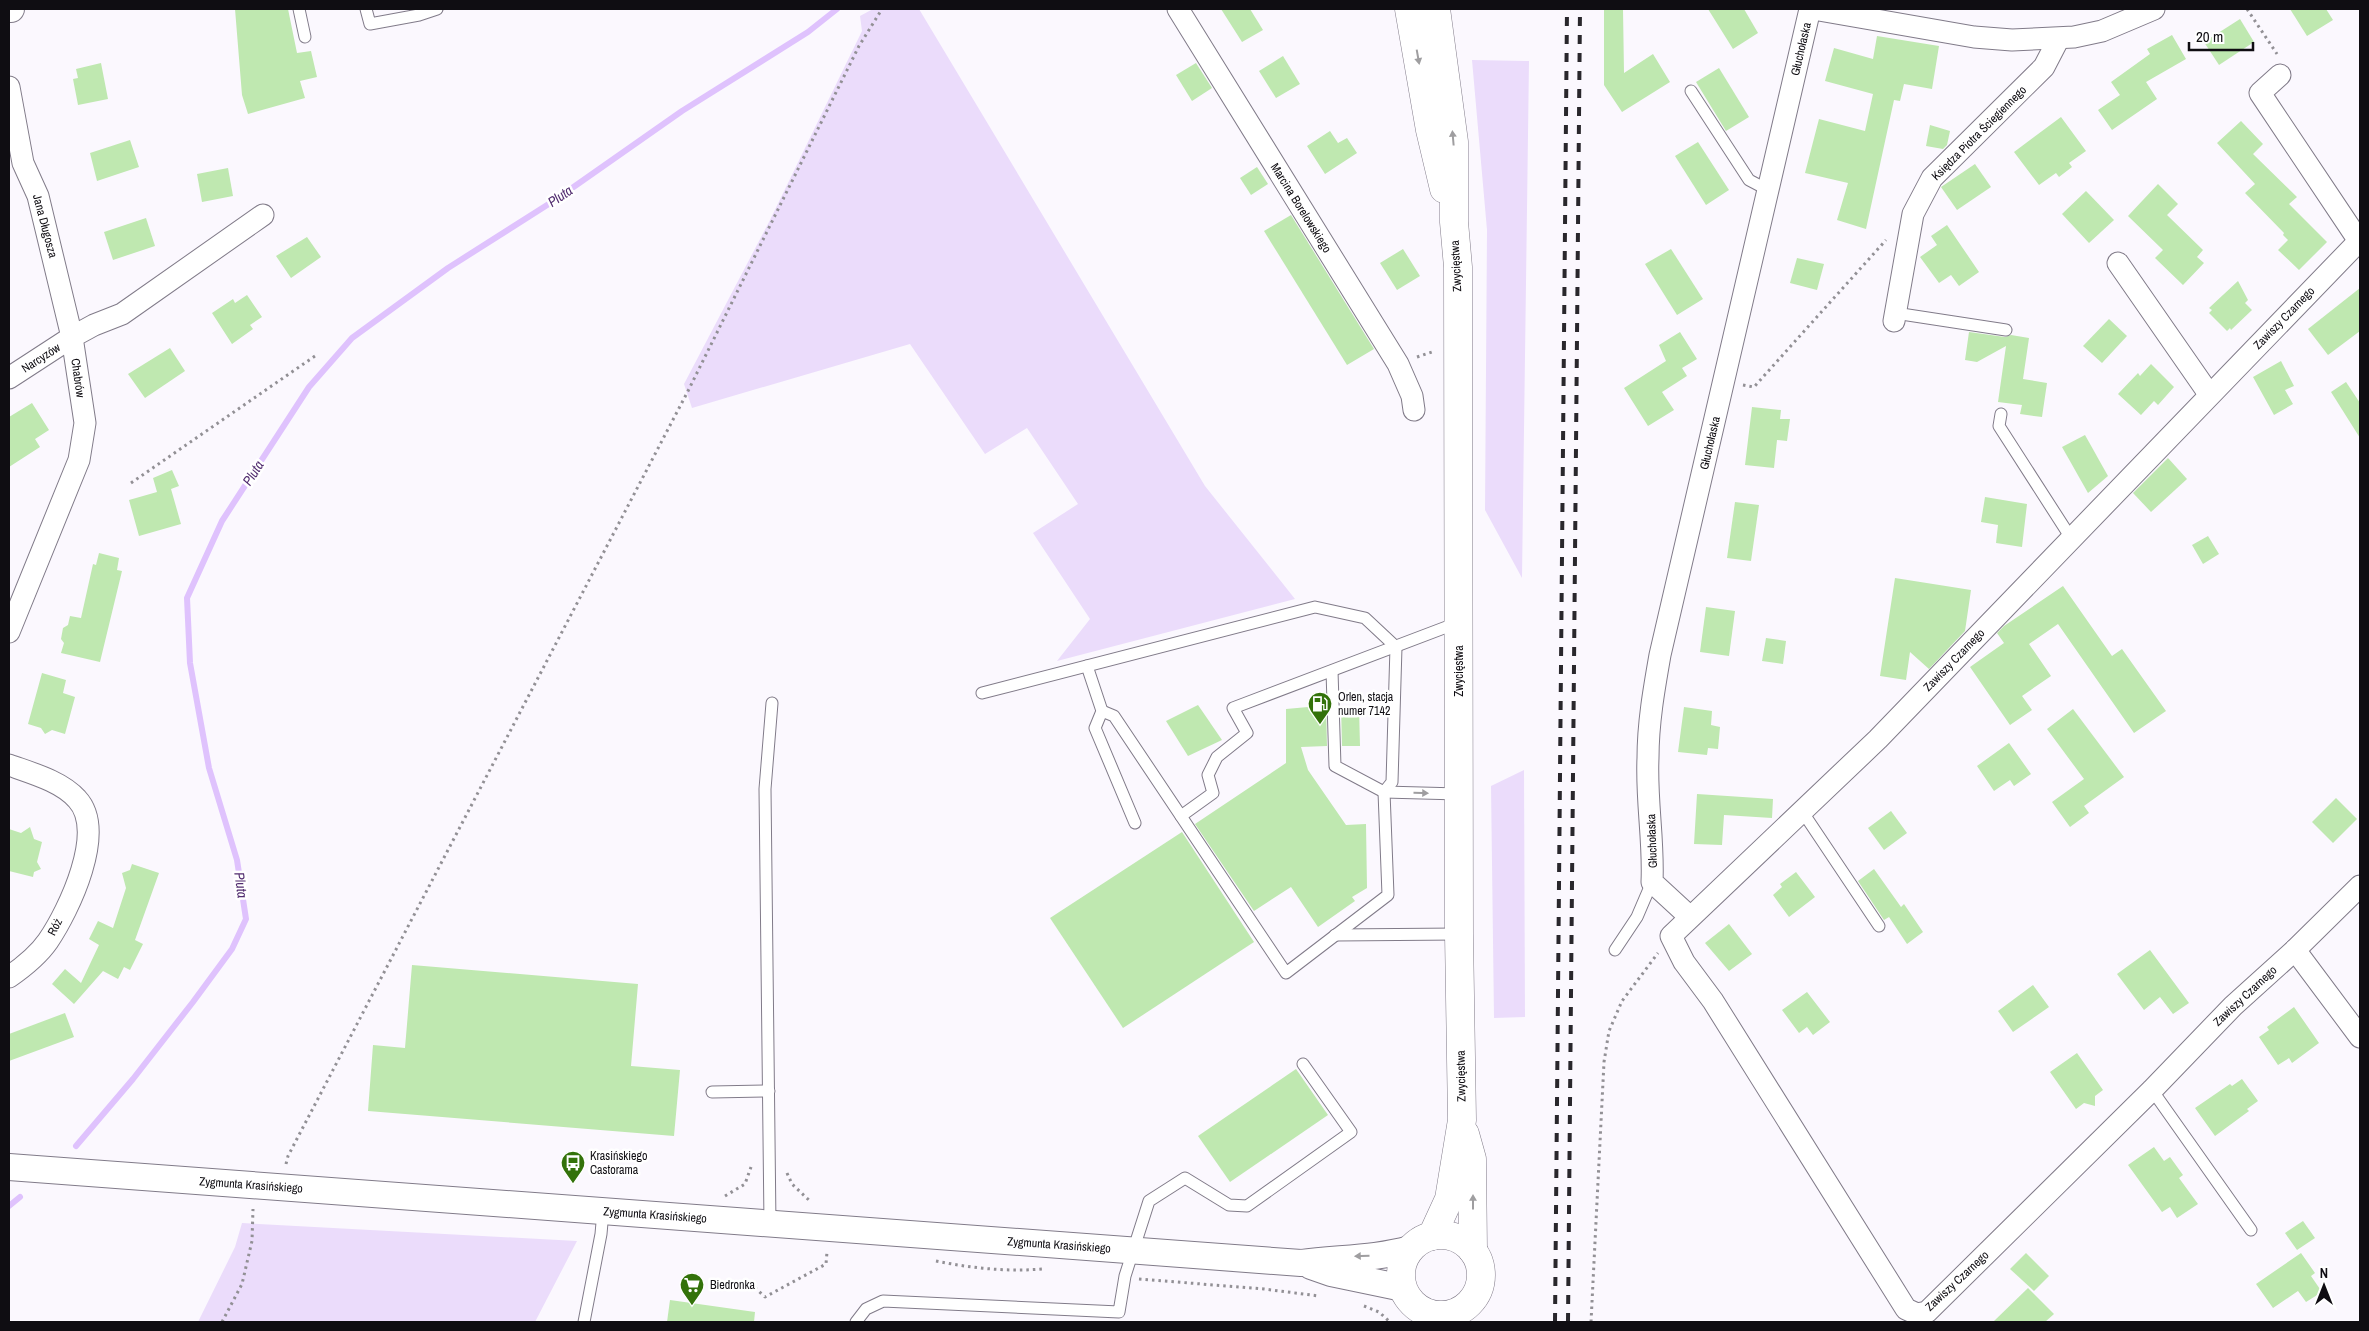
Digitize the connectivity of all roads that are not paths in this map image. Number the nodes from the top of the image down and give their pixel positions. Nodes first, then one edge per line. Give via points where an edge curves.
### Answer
1 (299, 9) edge
2 (366, 9) edge
3 (437, 9) edge
4 (1178, 9) edge
5 (1409, 9) edge
6 (1436, 9) edge
7 (1812, 9) edge
8 (2154, 9) edge
9 (304, 37) dead end
10 (2058, 40) junction
11 (2280, 76) road end
12 (9, 86) edge
13 (1691, 91) dead end
14 (1768, 190) junction
15 (263, 215) dead end
16 (1454, 222) junction
17 (2360, 241) edge
18 (2118, 263) dead end
19 (1894, 317) joint
20 (2006, 330) dead end
21 (72, 337) junction
22 (9, 378) edge
23 (2210, 394) junction
24 (1414, 410) dead end
25 (2001, 414) dead end
26 (2071, 538) junction
27 (1459, 622) junction
28 (9, 632) edge
29 (1396, 648) junction
30 (1086, 666) junction
31 (1332, 671) junction
32 (982, 693) dead end
33 (772, 703) dead end
34 (1102, 711) junction
35 (9, 765) edge
36 (1384, 792) junction
37 (1459, 794) junction
38 (1802, 811) junction
39 (1181, 816) junction
40 (1135, 823) dead end
41 (1652, 882) junction
42 (2360, 886) edge
43 (1690, 917) junction
44 (1879, 926) dead end
45 (1459, 934) junction
46 (1335, 935) junction
47 (1615, 950) dead end
48 (2295, 950) junction
49 (9, 977) edge
50 (2360, 1037) edge
51 (1303, 1064) dead end
52 (2152, 1090) junction
53 (769, 1091) junction
54 (712, 1092) dead end
55 (1462, 1120) junction
56 (31, 1168) edge
57 (603, 1211) junction
58 (770, 1224) junction
59 (2251, 1230) dead end
60 (1421, 1243) junction
61 (1133, 1250) junction
62 (1473, 1251) junction
63 (1301, 1263) junction
64 (1403, 1288) junction
65 (1468, 1313) edge
66 (1433, 1318) edge
67 (584, 1322) edge
68 (856, 1322) edge

1 - 9 lane
2 - 3 lane via 370,24
4 - 24 street, Marcina Borelowskiego via 1398,364 1412,396
5 -> 16 main road, Zwycięstwa via 1438,167
16 -> 6 main road, Zwycięstwa via 1454,142
7 - 10 street via 1974,37
7 - 14 street, Głuchołaska
8 - 10 street via 2102,31
10 - 19 street, Księdza Piotra Ściegiennego via 2044,67 1932,178 1913,214
11 - 17 street, Zawiszy Czarnego via 2260,93
12 - 21 street, Jana Długosza via 23,163 38,196
13 - 14 lane via 1750,180
14 - 41 street, Głuchołaska via 1650,710 1648,760 1654,851
15 - 21 street via 122,314
16 - 27 main road, Zwycięstwa via 1458,267
17 - 23 street, Zawiszy Czarnego
18 - 23 street
19 - 20 lane
21 - 22 street, Narcyzów
21 - 28 street, Chabrów via 85,423 79,460
23 - 26 street, Zawiszy Czarnego
25 - 26 lane via 1999,426
26 - 38 street, Zawiszy Czarnego via 1878,739
27 - 29 lane
27 - 37 main road, Zwycięstwa
29 - 30 lane via 1364,618 1315,606
29 - 31 lane
29 - 36 lane via 1392,782
30 - 32 lane
30 - 34 lane
31 - 36 lane via 1335,766
31 - 39 lane via 1233,708 1246,733 1217,757 1208,775 1213,793
33 - 53 lane via 765,789
34 - 39 lane via 1114,716
34 - 40 lane via 1094,728
35 - 49 street, Róż via 39,776 77,799 87,814 89,827 89,846 84,864 48,941
36 -> 37 lane
36 - 46 lane via 1388,894
37 - 45 main road, Zwycięstwa
38 - 43 street, Zawiszy Czarnego
38 - 44 lane
39 - 46 lane via 1286,973
41 - 43 street
41 - 47 lane via 1638,917
42 - 48 street, Zawiszy Czarnego
43 - 52 street, Zawiszy Czarnego via 1671,936 1684,962 1713,1001 1906,1308 1916,1314 1927,1312
45 - 46 lane
45 - 55 main road, Zwycięstwa
48 - 50 street
48 - 52 street, Zawiszy Czarnego via 2233,1006
51 - 61 lane via 1351,1132 1247,1206 1229,1205 1185,1178 1149,1201
52 - 59 lane
53 - 54 lane
53 - 58 lane
55 - 60 main road, Zwycięstwa via 1449,1198
62 -> 55 main road, Zwycięstwa via 1472,1159
56 - 57 street, Zygmunta Krasińskiego
57 - 58 street, Zygmunta Krasińskiego
57 - 67 lane
58 - 61 street, Zygmunta Krasińskiego
60 - 62 main road via 1454,1238
60 -> 63 street, Zygmunta Krasińskiego via 1385,1256
60 - 64 main road via 1403,1261
61 - 63 street, Zygmunta Krasińskiego
61 - 68 lane via 1119,1312 883,1301 866,1308
62 - 65 main road via 1481,1273
63 - 64 street, Zygmunta Krasińskiego via 1331,1273
64 - 66 main road via 1409,1300
65 - 66 main road

